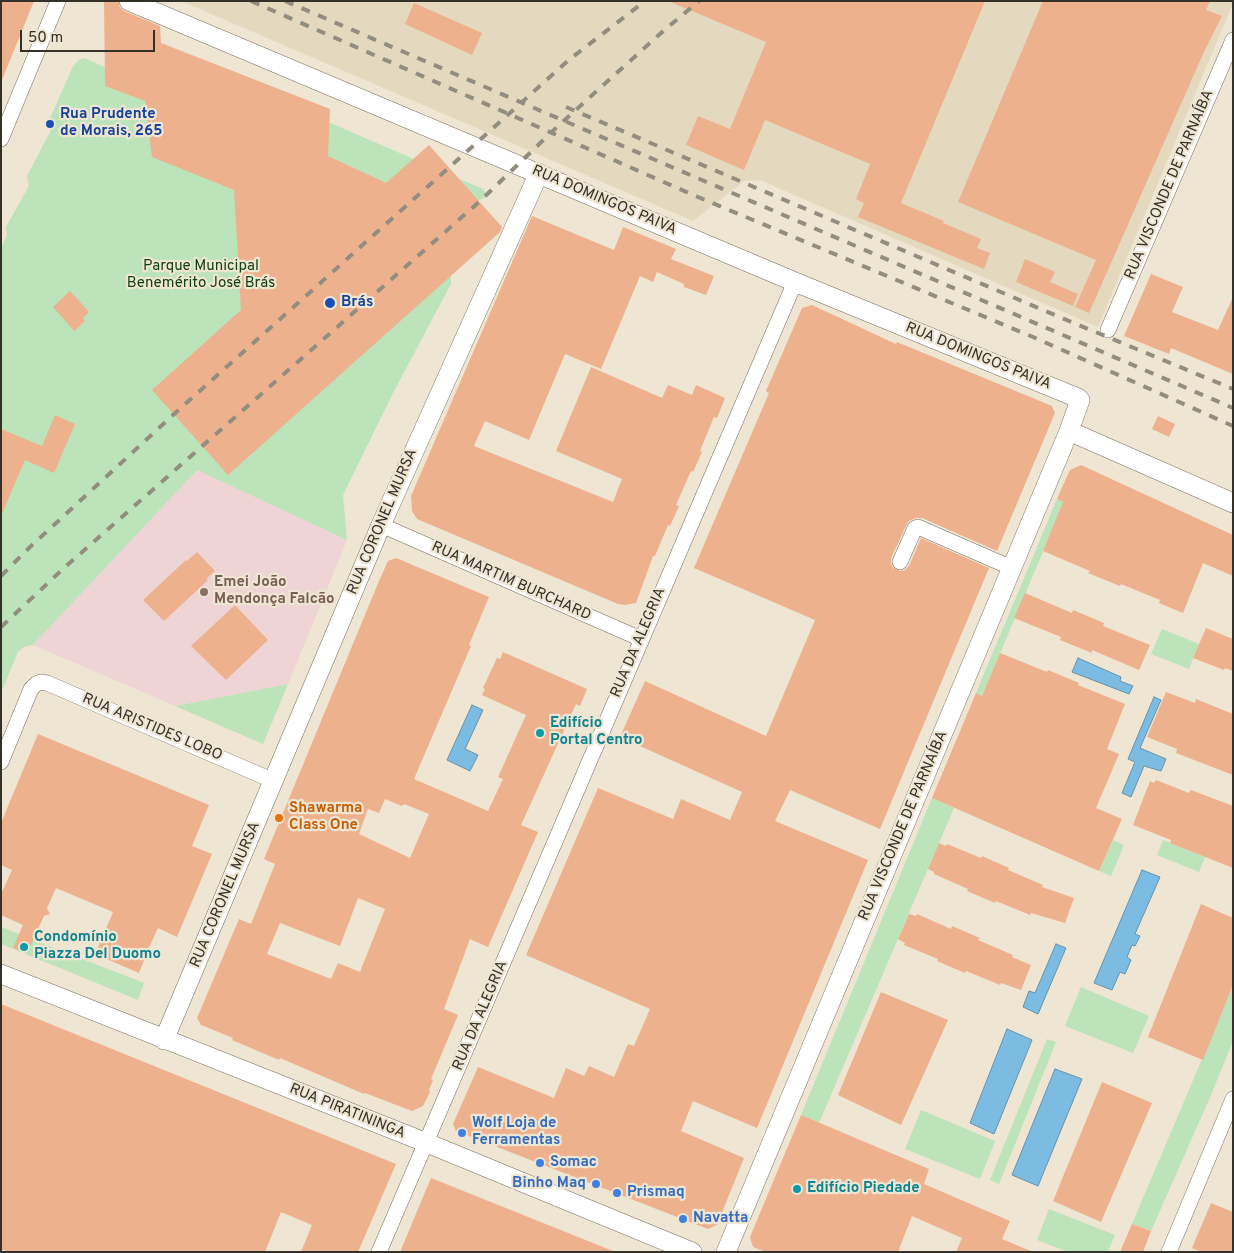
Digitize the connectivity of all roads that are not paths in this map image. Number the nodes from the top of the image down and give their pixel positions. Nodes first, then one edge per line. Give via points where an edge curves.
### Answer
1 (58, 1) edge
2 (128, 1) edge
3 (1233, 40) edge
4 (1, 139) edge
5 (539, 173) junction
6 (795, 282) junction
7 (1108, 330) dead end
8 (1080, 400) joint
9 (1069, 431) junction
10 (1233, 502) edge
11 (381, 525) junction
12 (900, 562) dead end
13 (1012, 568) junction
14 (641, 639) junction
15 (1, 762) edge
16 (274, 781) junction
17 (1, 974) edge
18 (164, 1040) junction
19 (1233, 1099) edge
20 (427, 1143) junction
21 (379, 1252) edge
22 (692, 1252) edge
23 (726, 1252) edge
24 (1169, 1252) edge

1 - 4 street
2 - 5 street, RUA DOMINGOS PAIVA
3 - 7 street, RUA VISCONDE DE PARNAÍBA
5 - 6 street, RUA DOMINGOS PAIVA
5 - 11 street, RUA CORONEL MURSA
6 - 8 street, RUA DOMINGOS PAIVA
6 - 14 street, RUA DA ALEGRIA
8 - 9 street, RUA VISCONDE DE PARNAÍBA
9 - 10 street
9 - 13 street, RUA VISCONDE DE PARNAÍBA
11 - 14 street, RUA MARTIM BURCHARD
11 - 16 street, RUA CORONEL MURSA
12 - 13 street via 918,527
13 - 23 street, RUA VISCONDE DE PARNAÍBA
14 - 20 street, RUA DA ALEGRIA
15 - 16 street, RUA ARISTIDES LOBO via 31,690 36,684 47,682
16 - 18 street, RUA CORONEL MURSA
17 - 18 street, RUA PIRATININGA
18 - 20 street, RUA PIRATININGA
19 - 24 street
20 - 21 street, RUA DA ALEGRIA
20 - 22 street, RUA PIRATININGA

